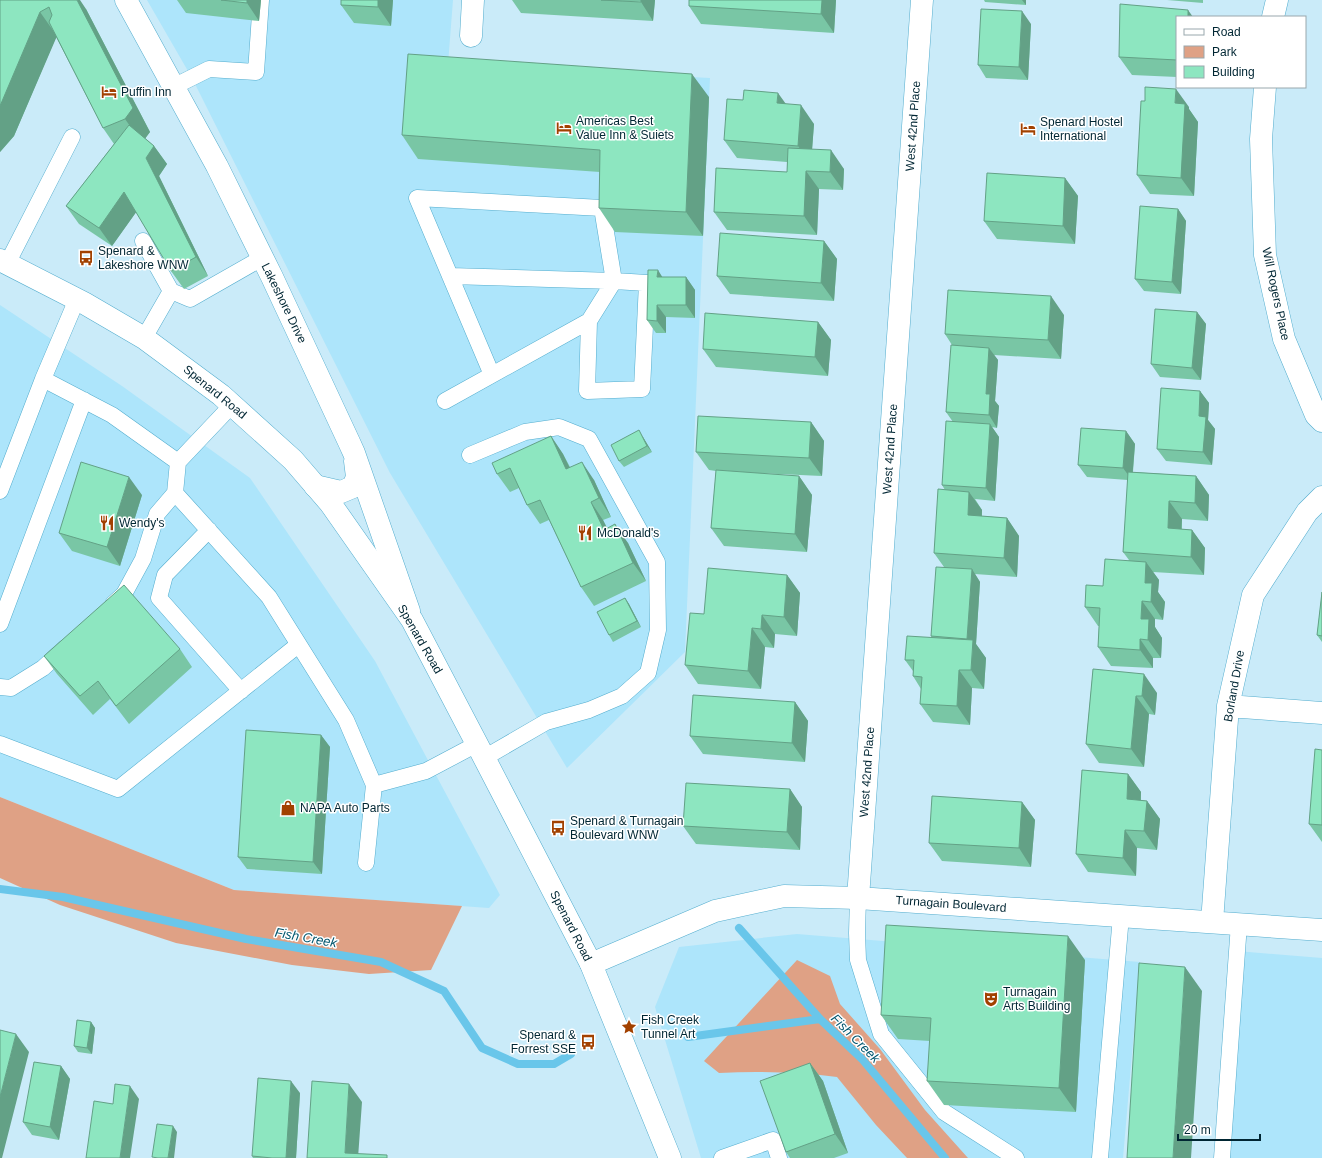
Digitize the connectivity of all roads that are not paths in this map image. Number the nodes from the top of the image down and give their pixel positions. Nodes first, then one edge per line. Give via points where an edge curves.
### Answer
1 (126, 0) edge
2 (261, 0) edge
3 (474, 0) edge
4 (922, 0) edge
5 (1277, 0) edge
6 (1273, 16) edge
7 (471, 36) dead end
8 (173, 87) junction
9 (1265, 88) edge
10 (72, 137) dead end
11 (143, 241) edge
12 (4, 262) edge
13 (267, 268) junction
14 (450, 276) junction
15 (614, 281) junction
16 (171, 291) junction
17 (77, 299) junction
18 (589, 321) junction
19 (144, 338) junction
20 (492, 375) junction
21 (43, 379) junction
22 (84, 400) junction
23 (445, 401) dead end
24 (232, 404) junction
25 (1322, 421) edge
26 (354, 453) junction
27 (470, 456) dead end
28 (178, 462) junction
29 (315, 486) junction
30 (0, 491) edge
31 (175, 493) junction
32 (1322, 497) edge
33 (209, 530) junction
34 (101, 615) edge
35 (412, 620) junction
36 (0, 624) edge
37 (78, 636) edge
38 (298, 645) junction
39 (0, 687) edge
40 (241, 691) junction
41 (1228, 706) junction
42 (1322, 713) edge
43 (0, 744) edge
44 (480, 751) junction
45 (374, 785) junction
46 (366, 863) dead end
47 (858, 898) junction
48 (1121, 916) junction
49 (1212, 922) junction
50 (1239, 924) junction
51 (1322, 930) edge
52 (591, 964) junction
53 (670, 1158) edge
54 (722, 1158) edge
55 (779, 1158) edge
56 (1016, 1158) edge
57 (1100, 1158) edge
58 (1222, 1158) edge

1 - 8 street, Lakeshore Drive
2 - 8 lane via 256,72 209,69
3 - 7 street
4 - 47 street, West 42nd Place
5 - 6 street
8 - 13 street, Lakeshore Drive via 217,166
9 - 25 street, Will Rogers Place via 1261,139 1266,255 1284,339 1316,415
10 - 12 lane
11 - 16 lane
12 - 17 street, Spenard Road
13 - 16 lane via 190,299
13 - 26 street, Lakeshore Drive
14 - 15 lane
14 - 15 lane via 417,198 602,208
14 - 20 lane
15 - 18 lane
15 - 18 lane via 647,283 642,389 586,391
16 - 19 lane
17 - 19 street, Spenard Road
17 - 21 lane
18 - 20 lane
19 - 24 street, Spenard Road
20 - 23 lane
21 - 22 lane
21 - 30 lane
22 - 28 lane via 112,415
22 - 36 lane
24 - 28 lane
24 - 29 street, Spenard Road via 292,460
26 - 29 street via 357,477 353,487 341,492
26 - 35 street, Lakeshore Drive
27 - 44 lane via 525,432 559,427 589,439 657,562 658,630 648,673 622,696 589,710 546,722
28 - 31 lane
29 - 35 street, Spenard Road via 343,521
31 - 33 lane
31 - 34 lane via 157,514 143,559 124,594
32 - 41 street, Borland Drive via 1307,512 1253,595
33 - 38 lane via 269,598
33 - 40 lane via 165,575 160,598
35 - 44 street, Spenard Road
37 - 39 lane via 43,668 11,688
38 - 40 lane
38 - 45 lane via 346,720
40 - 43 lane via 118,789
41 - 42 street
41 - 49 street, Borland Drive
44 - 45 lane via 426,771
44 - 52 street, Spenard Road
45 - 46 lane
47 - 48 street, Turnagain Boulevard
47 - 52 street, Turnagain Boulevard via 784,896 716,911
47 - 56 lane via 858,960 881,1034 944,1112
48 - 49 street, Turnagain Boulevard
48 - 57 lane
49 - 50 street, Turnagain Boulevard
50 - 51 street, Turnagain Boulevard
50 - 58 lane
52 - 53 street, Spenard Road
54 - 55 lane via 773,1140

